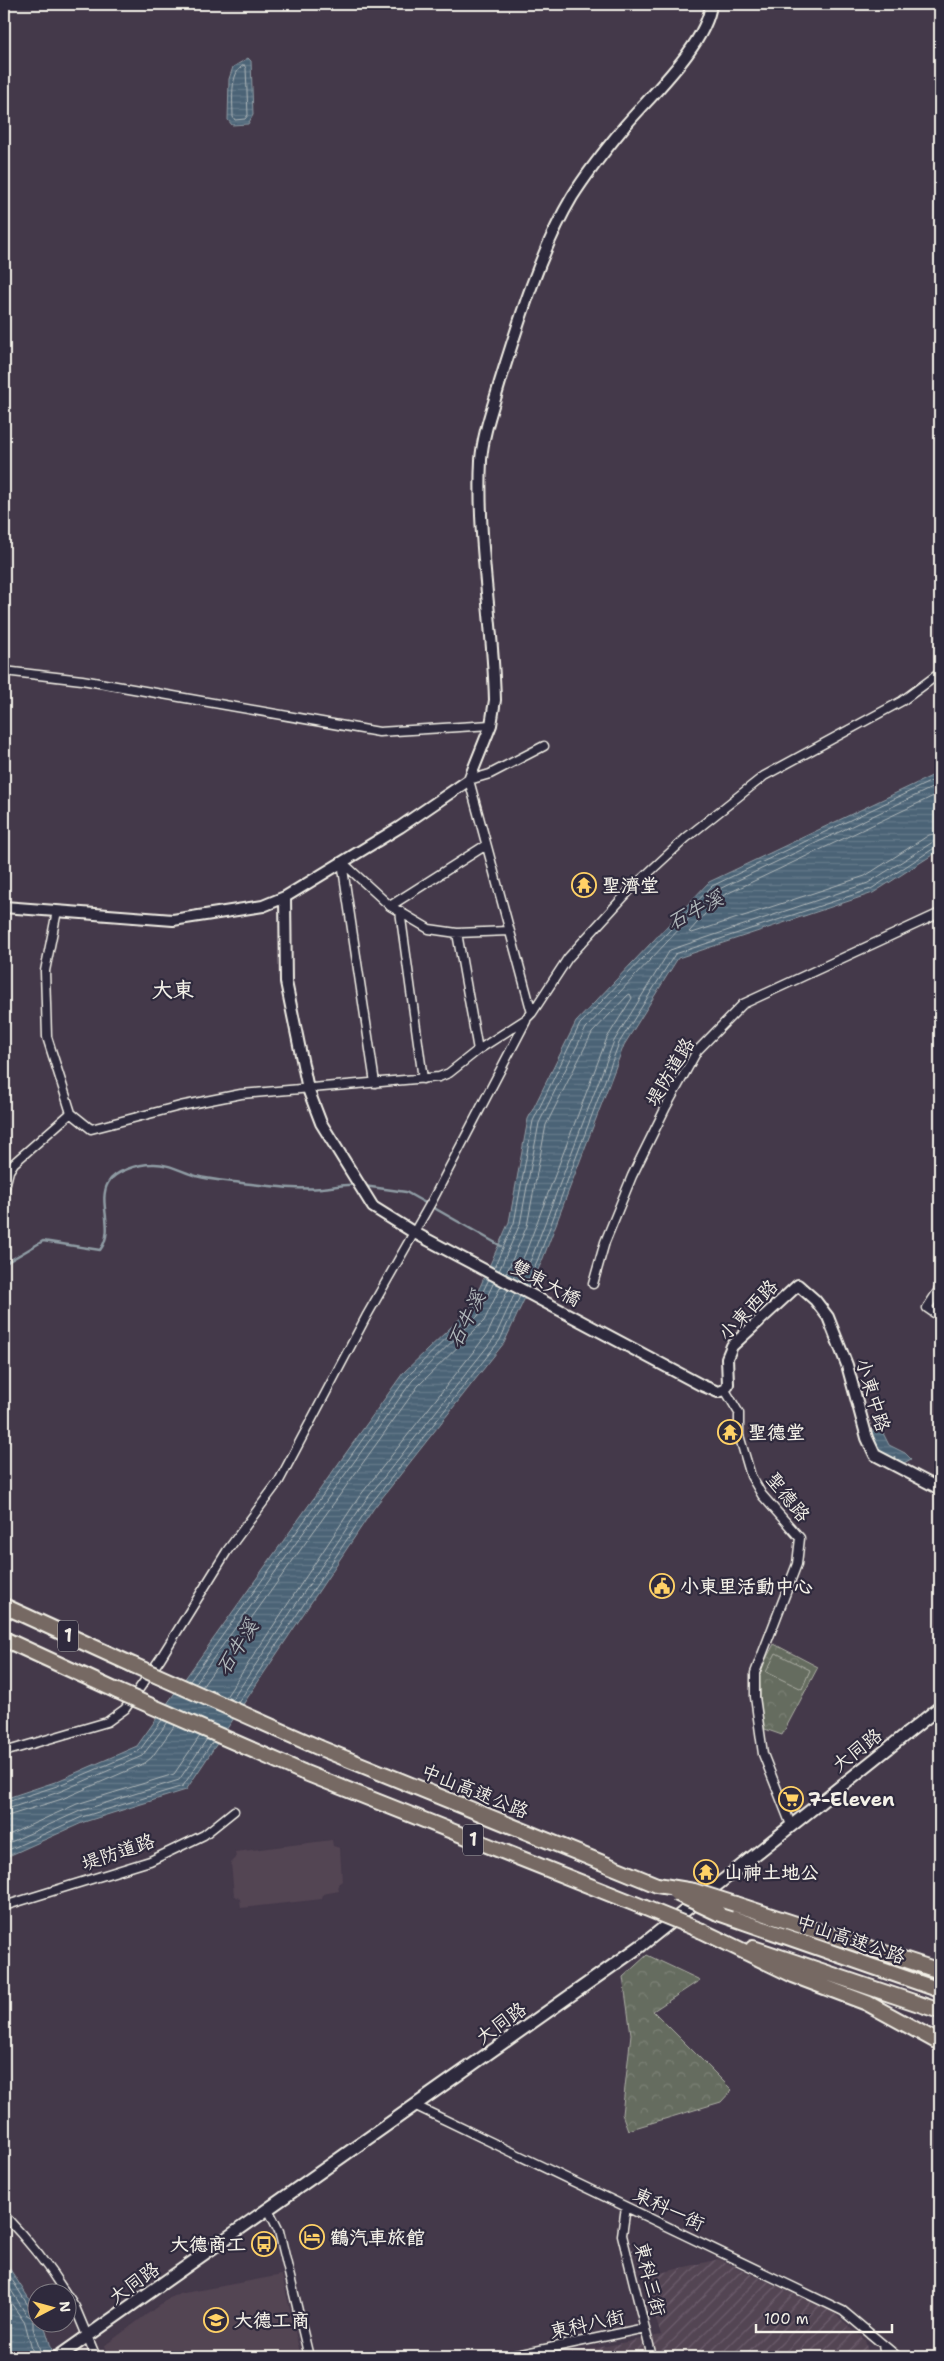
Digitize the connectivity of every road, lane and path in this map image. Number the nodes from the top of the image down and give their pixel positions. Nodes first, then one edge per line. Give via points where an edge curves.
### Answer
1 (711, 4) edge
2 (4, 671) edge
3 (940, 673) edge
4 (491, 725) junction
5 (544, 746) dead end
6 (469, 780) junction
7 (486, 845) junction
8 (342, 862) junction
9 (285, 897) junction
10 (390, 906) junction
11 (4, 907) edge
12 (57, 911) junction
13 (400, 911) junction
14 (940, 913) edge
15 (509, 931) junction
16 (457, 933) junction
17 (532, 1013) junction
18 (526, 1019) junction
19 (478, 1050) junction
20 (423, 1079) junction
21 (375, 1083) junction
22 (308, 1089) junction
23 (71, 1113) junction
24 (4, 1190) edge
25 (413, 1232) junction
26 (593, 1284) dead end
27 (798, 1285) joint
28 (940, 1288) edge
29 (940, 1317) edge
30 (725, 1390) junction
31 (940, 1488) edge
32 (4, 1606) edge
33 (4, 1639) edge
34 (940, 1707) edge
35 (4, 1752) edge
36 (234, 1810) dead end
37 (791, 1825) junction
38 (657, 1885) junction
39 (4, 1906) edge
40 (702, 1931) junction
41 (940, 1971) edge
42 (940, 1990) edge
43 (940, 2011) edge
44 (940, 2043) edge
45 (416, 2106) junction
46 (626, 2208) junction
47 (268, 2209) junction
48 (4, 2215) edge
49 (59, 2284) edge
50 (78, 2317) edge
51 (645, 2328) junction
52 (88, 2337) junction
53 (883, 2345) junction
54 (58, 2357) edge
55 (96, 2357) edge
56 (309, 2357) edge
57 (507, 2357) edge
58 (652, 2357) edge
59 (885, 2357) edge
60 (898, 2357) edge

1 - 4 street via 706,24 692,47 624,127 573,197 559,221 513,339 482,458 481,507 494,678
2 - 4 street via 82,680 379,732
3 - 17 street via 902,701 764,776 686,838 630,890 568,958
4 - 6 street
5 - 6 street via 490,774
6 - 7 street
6 - 8 street
7 - 10 street
7 - 15 street
8 - 9 street
8 - 10 street
8 - 21 street
9 - 12 street via 264,906 172,920
9 - 22 street, 雙東大橋 via 286,982
10 - 13 street
11 - 12 street
12 - 23 street via 45,971 47,1037
13 - 16 street via 429,929
13 - 20 street
14 - 26 street, 堤防道路 via 743,1004 697,1051 632,1176 605,1242
15 - 16 street
15 - 17 street
16 - 19 street
17 - 18 street
18 - 19 street
18 - 25 street
19 - 20 street via 449,1073
20 - 21 street
21 - 22 street
22 - 23 street via 241,1094 91,1129
22 - 25 street, 雙東大橋 via 321,1122 373,1207
23 - 24 street via 14,1162
25 - 30 street, 雙東大橋 via 711,1391
25 - 35 street via 279,1481 227,1551 160,1659 125,1708 107,1722
27 - 30 street, 小東西路 via 732,1346 727,1358 728,1384
27 - 31 street, 小東中路 via 828,1317 847,1365 875,1456
28 - 29 street via 927,1308
30 - 37 street, 聖德路 via 738,1413 739,1435 751,1476 762,1495 800,1538 797,1564 755,1673 763,1754
32 - 38 highway, 中山高速公路 / 1, bridge via 320,1748
33 - 40 highway, 中山高速公路 / 1, bridge via 303,1772
34 - 37 main road, 大同路
36 - 39 street, 堤防道路 via 204,1835 150,1860
37 - 45 main road, 大同路 via 642,1945
38 - 41 highway, bridge via 694,1891
38 - 42 highway, 中山高速公路 / 1, bridge via 718,1913
40 - 43 highway, 中山高速公路 / 1
40 - 44 highway via 793,1976 867,2003
45 - 46 street, 東科一街 via 603,2194
45 - 47 main road, 大同路
46 - 51 street, 東科三街 via 622,2235
46 - 53 street, 東科一街 via 844,2311
47 - 52 main road, 大同路
47 - 56 street via 279,2230
48 - 49 street via 32,2246
50 - 52 street
51 - 57 street, 東科八街
51 - 58 street, 東科三街
52 - 54 main road, 大同路
52 - 55 street
53 - 59 street
53 - 60 street, 東科一街

